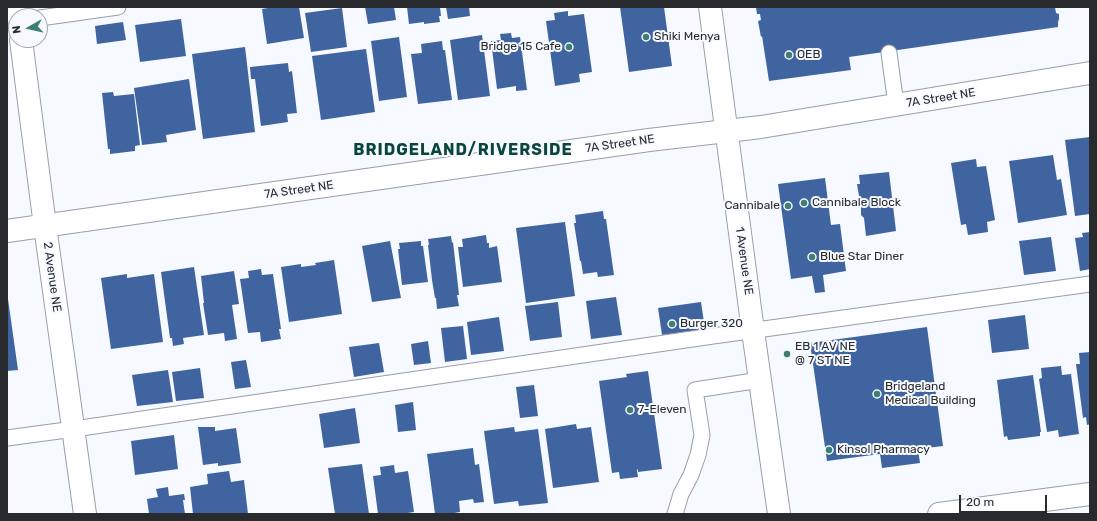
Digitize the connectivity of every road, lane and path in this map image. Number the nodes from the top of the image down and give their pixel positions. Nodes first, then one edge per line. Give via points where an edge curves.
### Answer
1 (118, 7) edge
2 (710, 7) edge
3 (48, 17) edge
4 (22, 48) edge
5 (889, 53) dead end
6 (1090, 73) edge
7 (896, 105) junction
8 (726, 131) junction
9 (45, 226) junction
10 (7, 231) edge
11 (1090, 284) edge
12 (753, 331) junction
13 (760, 380) junction
14 (74, 430) junction
15 (7, 438) edge
16 (1090, 494) edge
17 (86, 514) edge
18 (675, 514) edge
19 (779, 514) edge
20 (939, 514) edge

1 - 3 lane
2 - 8 street, 1 Avenue NE
4 - 9 street, 2 Avenue NE
5 - 7 lane
6 - 7 street, 7A Street NE
7 - 8 street, 7A Street NE via 761,128
8 - 9 street, 7A Street NE
8 - 12 street, 1 Avenue NE
9 - 10 street, 7A Street NE
9 - 14 street, 2 Avenue NE
11 - 12 lane
12 - 13 street, 1 Avenue NE
12 - 14 lane
13 - 18 lane via 695,390 702,435 698,455
13 - 19 street, 1 Avenue NE
14 - 15 lane
14 - 17 street, 2 Avenue NE
16 - 20 street

